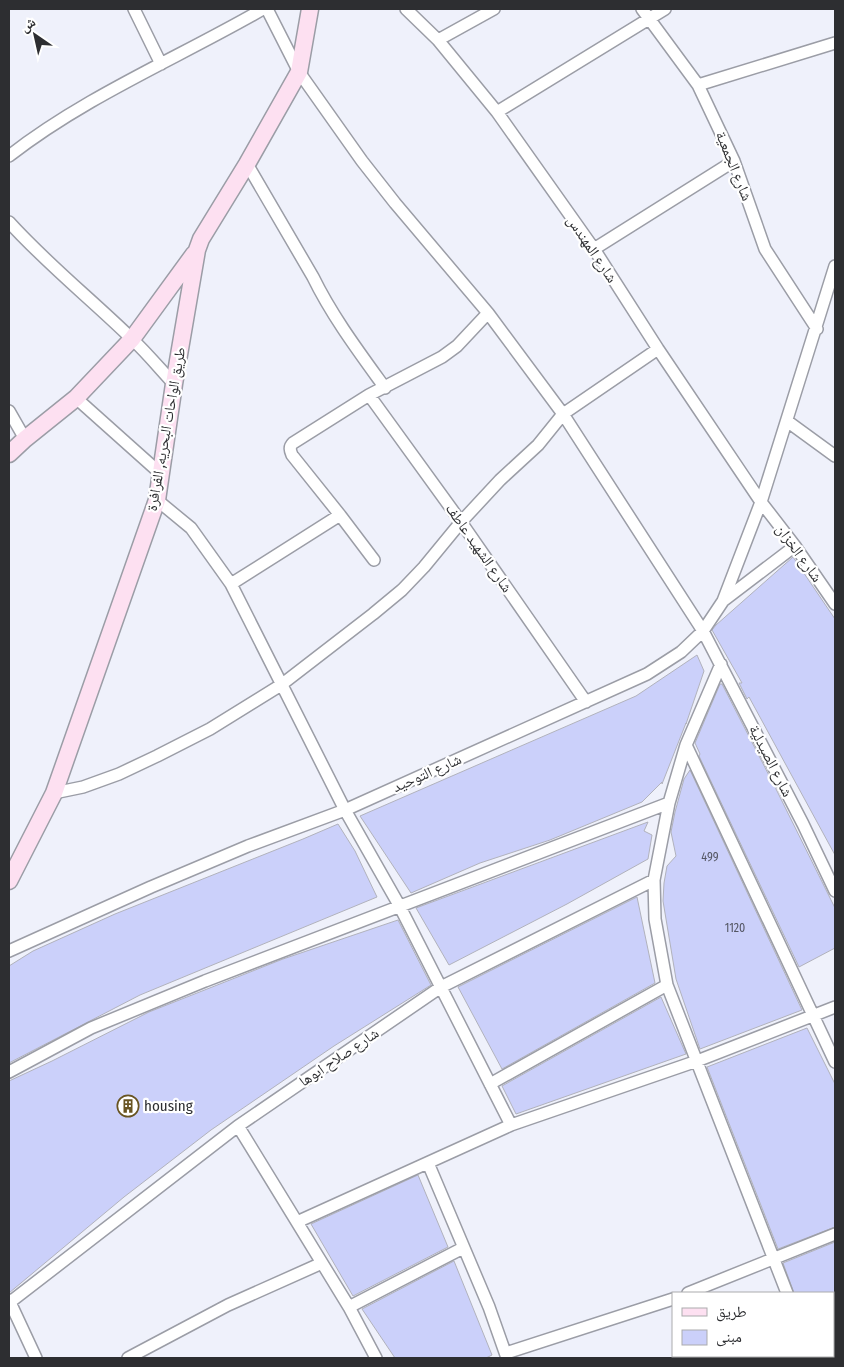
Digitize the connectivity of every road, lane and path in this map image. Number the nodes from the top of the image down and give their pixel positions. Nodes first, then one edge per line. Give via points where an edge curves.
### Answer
1 (134, 9) edge
2 (265, 9) edge
3 (310, 9) edge
4 (406, 9) edge
5 (494, 9) edge
6 (642, 9) edge
7 (665, 9) edge
8 (648, 19) junction
9 (438, 40) junction
10 (835, 43) edge
11 (161, 64) junction
12 (299, 72) junction
13 (698, 85) junction
14 (497, 112) junction
15 (9, 156) edge
16 (734, 161) junction
17 (247, 164) junction
18 (9, 222) edge
19 (594, 249) junction
20 (197, 250) junction
21 (835, 266) edge
22 (488, 313) junction
23 (817, 329) junction
24 (132, 339) junction
25 (658, 349) junction
26 (174, 384) junction
27 (385, 388) junction
28 (368, 395) junction
29 (76, 398) junction
30 (9, 411) edge
31 (563, 414) junction
32 (787, 421) junction
33 (25, 439) junction
34 (9, 454) edge
35 (835, 456) edge
36 (161, 474) junction
37 (157, 500) junction
38 (761, 502) junction
39 (340, 515) junction
40 (461, 522) junction
41 (795, 546) junction
42 (374, 560) dead end
43 (231, 584) junction
44 (724, 601) junction
45 (835, 604) edge
46 (703, 631) junction
47 (721, 664) junction
48 (282, 685) junction
49 (586, 702) junction
50 (686, 745) junction
51 (54, 793) junction
52 (669, 803) junction
53 (344, 810) junction
54 (654, 880) junction
55 (9, 881) edge
56 (835, 891) edge
57 (399, 905) junction
58 (9, 951) edge
59 (667, 985) junction
60 (441, 987) junction
61 (835, 1007) edge
62 (813, 1016) junction
63 (697, 1061) junction
64 (835, 1062) edge
65 (9, 1072) edge
66 (490, 1084) junction
67 (511, 1125) junction
68 (238, 1126) junction
69 (428, 1163) junction
70 (297, 1222) junction
71 (835, 1234) edge
72 (463, 1248) junction
73 (773, 1259) junction
74 (322, 1263) junction
75 (690, 1292) edge
76 (787, 1292) edge
77 (9, 1302) edge
78 (671, 1304) edge
79 (349, 1308) junction
80 (507, 1356) edge
81 (36, 1358) edge
82 (128, 1358) edge
83 (376, 1358) edge

1 - 11 street
2 - 11 street
2 - 12 street, شارع الصيدلية
3 - 12 main road, طريق الواحات البحريه, الفرافرة
4 - 9 street, شارع المهندس
5 - 9 street
6 - 8 street, شارع الجمعية
7 - 8 street
8 - 13 street, شارع الجمعية
8 - 14 street
9 - 14 street, شارع المهندس
10 - 13 street
11 - 15 street via 59,121
12 - 17 main road, طريق الواحات البحريه, الفرافرة
12 - 22 street, شارع الصيدلية via 389,196
13 - 16 street, شارع الجمعية
14 - 19 street, شارع المهندس
16 - 19 street
16 - 23 street, شارع الجمعية via 765,249
17 - 20 main road, طريق الواحات البحريه, الفرافرة
17 - 27 street via 322,294
18 - 24 street via 46,261
19 - 25 street, شارع المهندس
20 - 24 main road
20 - 26 main road, طريق الواحات البحريه, الفرافرة
21 - 23 street, شارع التوحيد
22 - 27 street via 442,357
22 - 31 street, شارع الصيدلية
23 - 32 street, شارع التوحيد
24 - 26 street
24 - 29 main road
25 - 31 street
25 - 38 street, شارع المهندس
26 - 36 main road, طريق الواحات البحريه, الفرافرة
27 - 28 street
28 - 39 street via 290,446 292,455
28 - 40 street, شارع الشهيد عاطف
29 - 33 main road
29 - 36 street
30 - 33 street
31 - 40 street via 538,445
31 - 46 street, شارع الصيدلية
32 - 35 street
32 - 38 street, شارع التوحيد
33 - 34 main road
36 - 37 main road, طريق الواحات البحريه, الفرافرة
37 - 43 street via 191,528
37 - 51 main road, طريق الواحات البحريه, الفرافرة
38 - 41 street, شارع الخزان
38 - 44 street, شارع التوحيد
39 - 42 street
39 - 43 street
40 - 48 street via 402,590
40 - 49 street, شارع الشهيد عاطف
41 - 44 street
41 - 45 street, شارع الخزان
43 - 48 street
44 - 46 street, شارع التوحيد
46 - 47 street, شارع الصيدلية
46 - 49 street, شارع التوحيد via 681,652 647,674
47 - 50 street
47 - 56 street, شارع الصيدلية
48 - 51 street via 210,729 157,756 83,787
48 - 53 street
49 - 53 street, شارع التوحيد
50 - 52 street
50 - 62 street
51 - 55 main road, طريق الواحات البحريه, الفرافرة
52 - 54 street
52 - 57 street
53 - 57 street
53 - 58 street, شارع التوحيد via 239,849
54 - 59 street via 654,920
54 - 60 street, شارع صلاح ابوها
57 - 60 street
57 - 65 street via 91,1028
59 - 63 street
59 - 66 street
60 - 66 street
60 - 68 street, شارع صلاح ابوها
61 - 62 street
62 - 63 street
62 - 64 street
63 - 67 street
63 - 73 street
66 - 67 street
67 - 69 street
68 - 70 street
68 - 77 street, شارع صلاح ابوها
69 - 70 street
69 - 72 street
70 - 74 street
71 - 73 street
72 - 79 street
72 - 80 street
73 - 75 street
73 - 76 street
74 - 79 street
74 - 82 street via 228,1305
77 - 81 street
78 - 80 street
79 - 83 street

